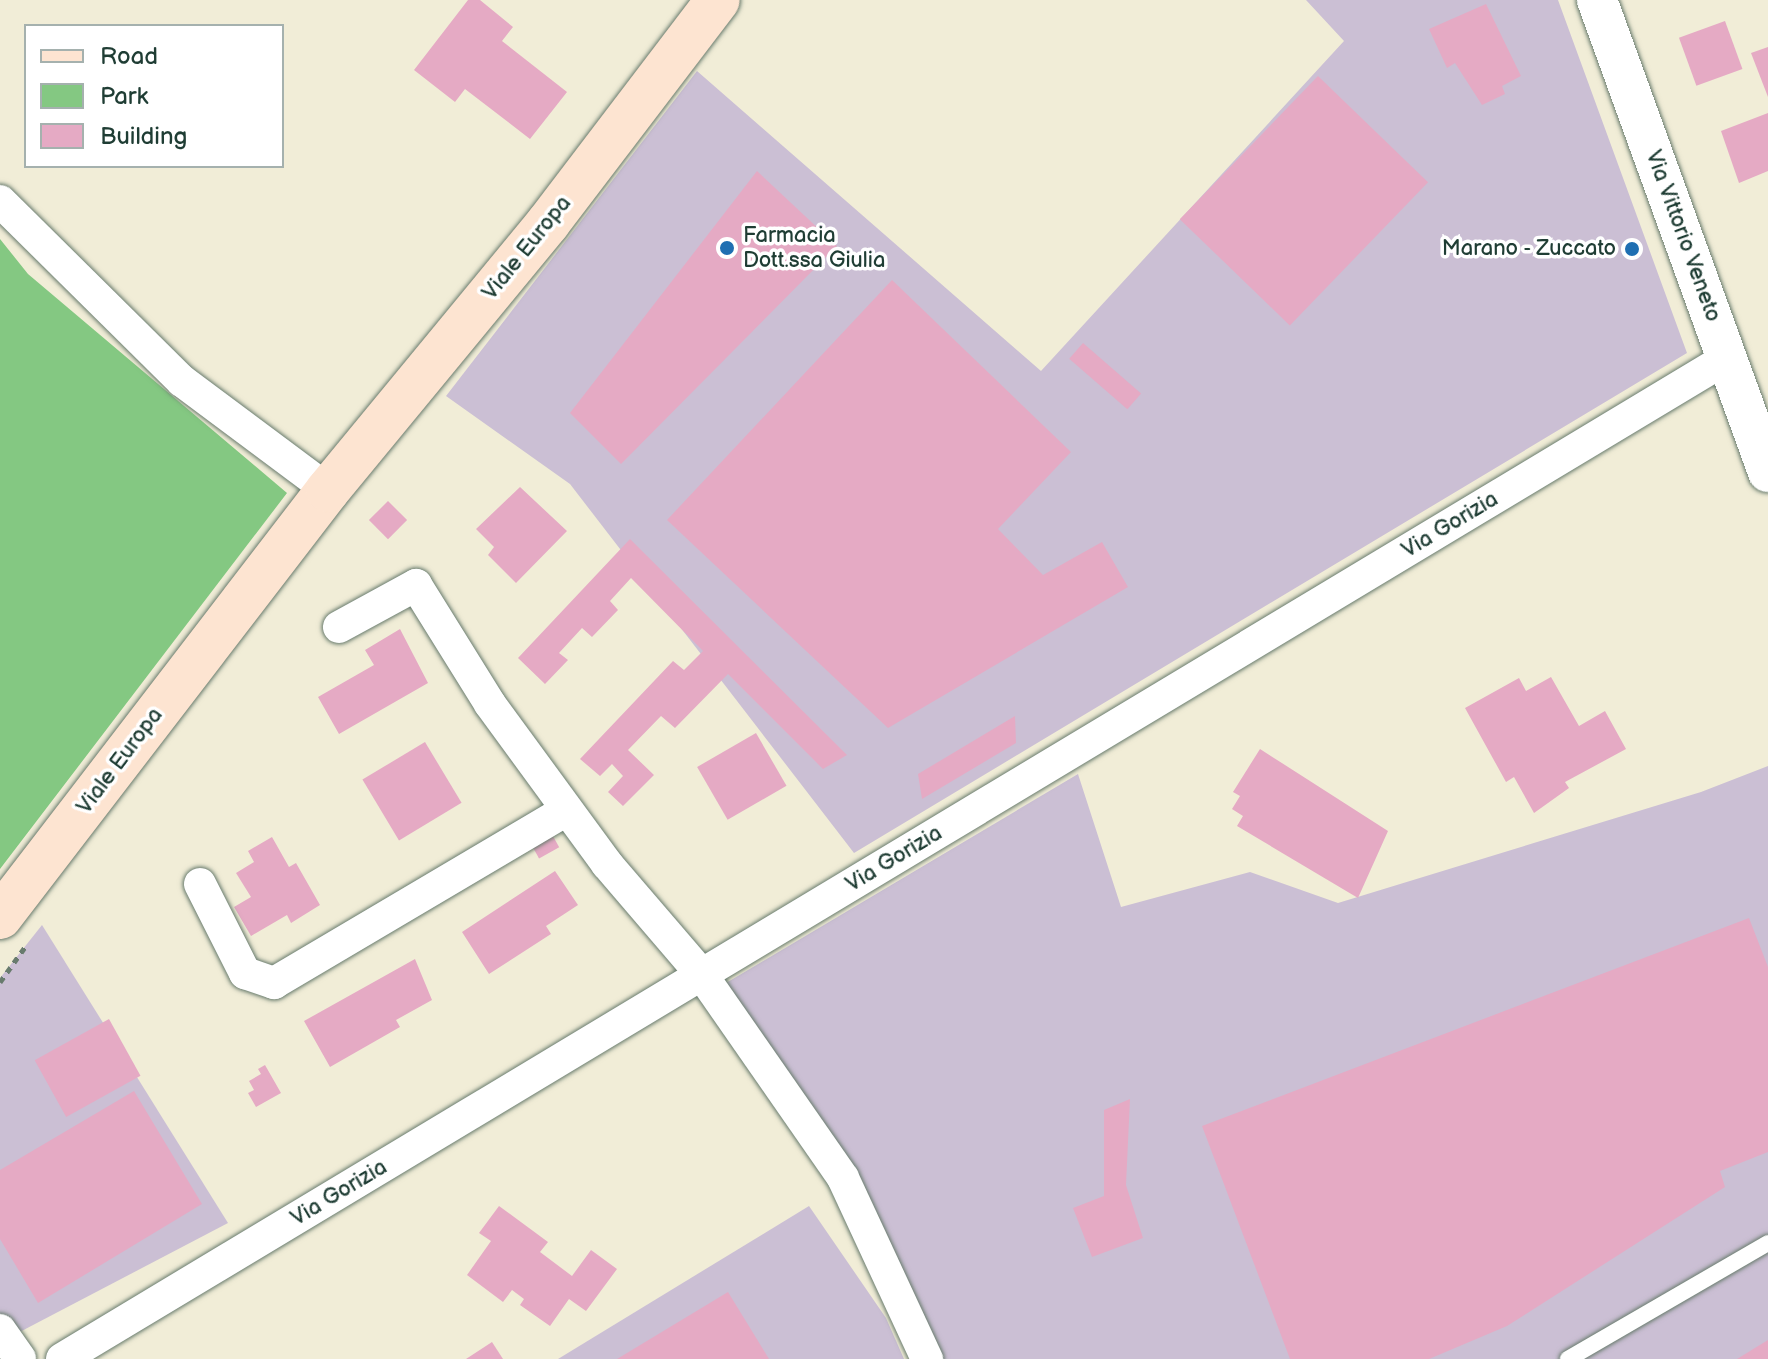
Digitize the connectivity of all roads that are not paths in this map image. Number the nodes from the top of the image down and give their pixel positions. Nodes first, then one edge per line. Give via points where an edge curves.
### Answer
1 (718, 0) edge
2 (1597, 0) edge
3 (0, 201) edge
4 (1727, 358) junction
5 (1768, 472) edge
6 (328, 490) junction
7 (339, 627) dead end
8 (567, 810) junction
9 (200, 884) dead end
10 (0, 917) edge
11 (702, 975) junction
12 (1768, 1243) edge
13 (0, 1330) edge
14 (20, 1359) edge
15 (62, 1359) edge
16 (927, 1359) edge
17 (1568, 1359) edge

1 - 6 main road, Viale Europa via 548,223
2 - 4 street, Via Vittorio Veneto
3 - 6 street via 182,381
4 - 5 street, Via Vittorio Veneto
4 - 11 street, Via Gorizia
6 - 10 main road, Viale Europa
7 - 8 street via 416,585 490,704
8 - 9 street via 274,983 245,973
8 - 11 street
11 - 15 street, Via Gorizia
11 - 16 street via 843,1178
12 - 17 lane
13 - 14 street

